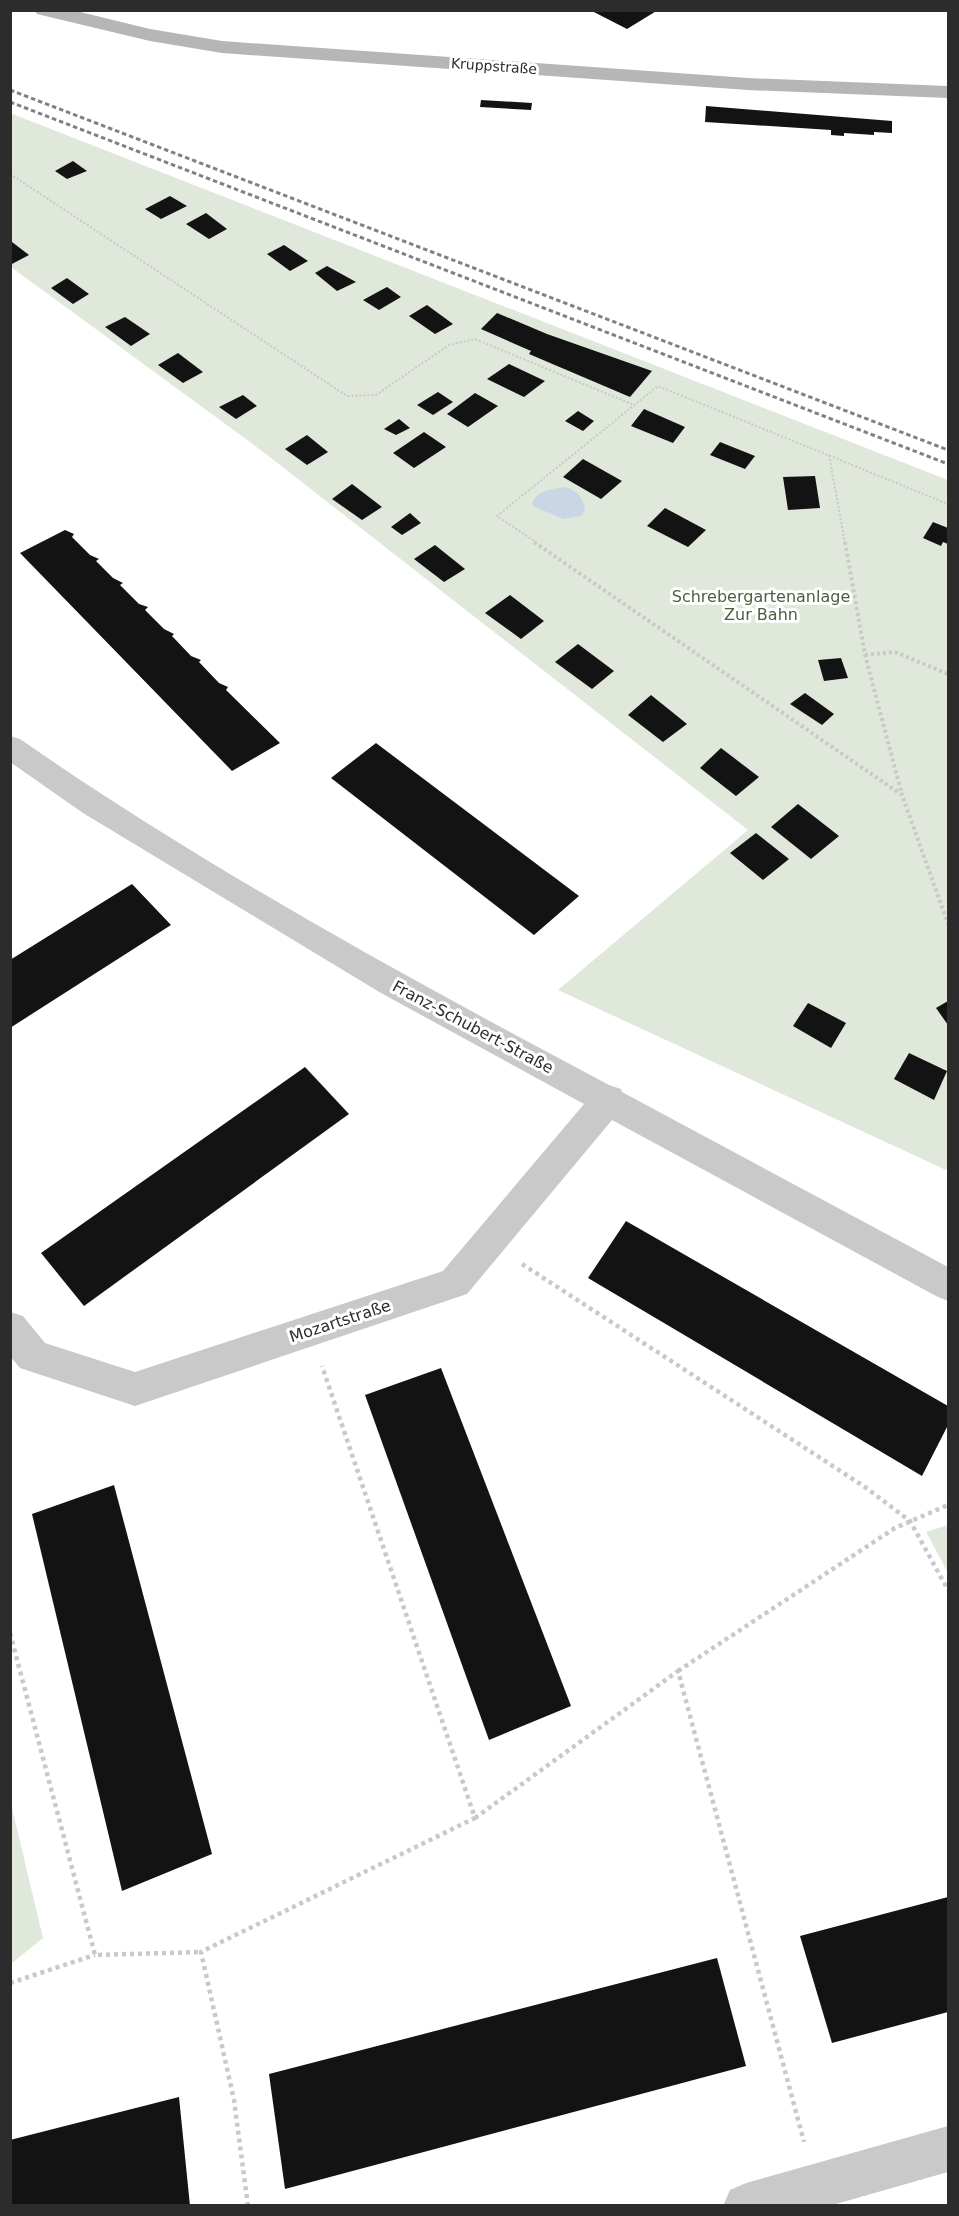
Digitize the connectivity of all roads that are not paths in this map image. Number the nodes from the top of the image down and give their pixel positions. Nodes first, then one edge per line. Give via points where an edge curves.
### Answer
1 (44, 10) edge
2 (948, 92) edge
3 (10, 747) edge
4 (609, 1099) junction
5 (948, 1286) edge
6 (10, 1328) edge
7 (948, 2149) edge
8 (746, 2205) edge

1 - 2 street, Kruppstraße via 222,47 748,84
3 - 4 street, Franz-Schubert-Straße via 93,805 392,984
4 - 5 street, Franz-Schubert-Straße
4 - 6 street, Mozartstraße via 455,1283 135,1389 33,1356
7 - 8 street

